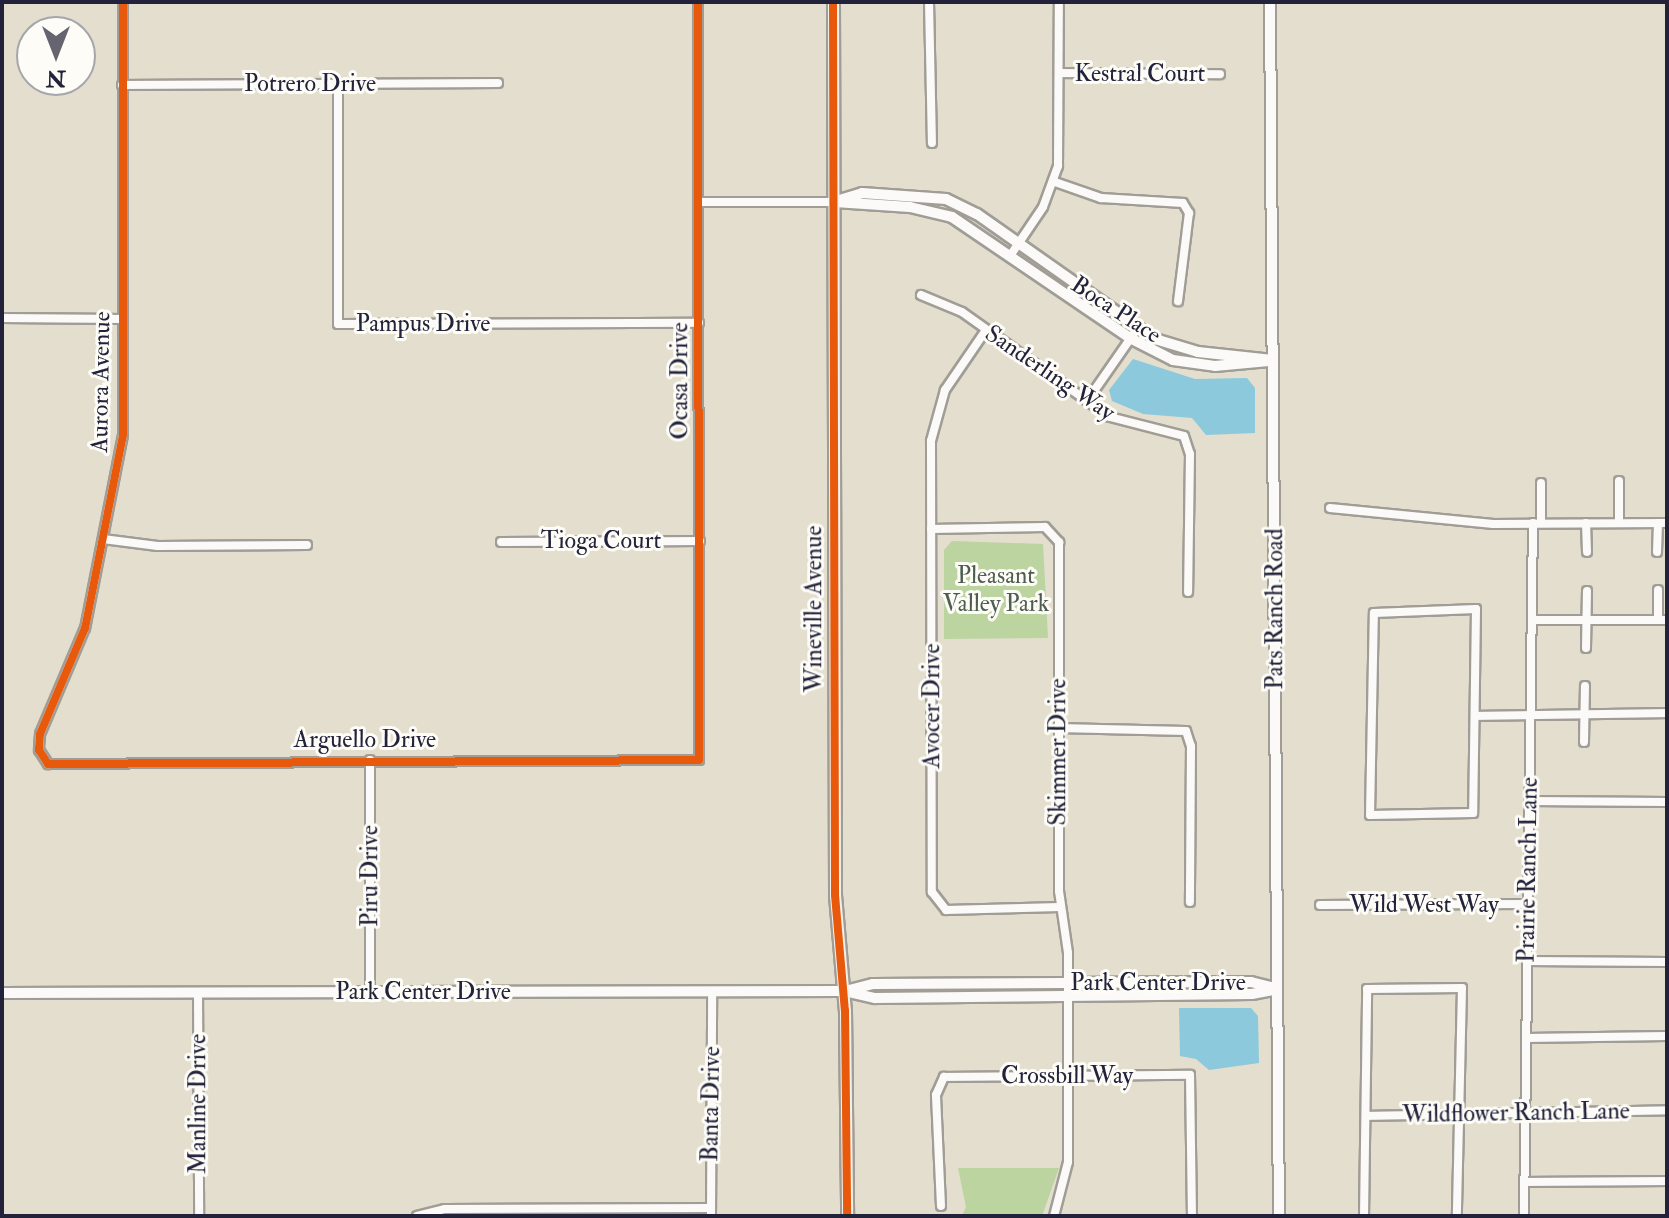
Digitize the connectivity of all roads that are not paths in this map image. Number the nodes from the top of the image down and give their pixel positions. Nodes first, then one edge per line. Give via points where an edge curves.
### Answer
1 (123, 2) edge
2 (698, 2) edge
3 (833, 2) edge
4 (929, 2) edge
5 (1059, 2) edge
6 (1270, 2) edge
7 (1060, 73) junction
8 (1220, 74) dead end
9 (498, 83) dead end
10 (122, 85) junction
11 (338, 85) junction
12 (932, 143) dead end
13 (1055, 182) junction
14 (699, 202) junction
15 (833, 202) junction
16 (1015, 248) junction
17 (921, 295) dead end
18 (1178, 301) dead end
19 (2, 318) edge
20 (123, 319) junction
21 (699, 323) junction
22 (986, 330) junction
23 (1134, 333) junction
24 (1273, 360) junction
25 (1087, 401) junction
26 (1619, 481) dead end
27 (1541, 483) dead end
28 (1330, 508) dead end
29 (1537, 523) junction
30 (1586, 523) junction
31 (1619, 523) junction
32 (1662, 523) edge
33 (931, 529) junction
34 (103, 539) junction
35 (700, 541) junction
36 (501, 542) dead end
37 (307, 545) dead end
38 (1587, 552) dead end
39 (1657, 552) dead end
40 (1658, 590) dead end
41 (1587, 591) dead end
42 (1188, 592) dead end
43 (1532, 620) junction
44 (1585, 620) junction
45 (1663, 620) edge
46 (1586, 648) dead end
47 (1585, 686) dead end
48 (1667, 713) edge
49 (1584, 714) junction
50 (1530, 715) junction
51 (1475, 716) junction
52 (1058, 728) junction
53 (1584, 742) dead end
54 (39, 750) joint
55 (370, 760) junction
56 (699, 760) joint
57 (1529, 801) junction
58 (1667, 802) edge
59 (1190, 902) dead end
60 (1528, 904) junction
61 (1320, 905) dead end
62 (1060, 907) junction
63 (1527, 961) junction
64 (1667, 962) edge
65 (1068, 983) junction
66 (1277, 989) junction
67 (844, 991) junction
68 (712, 992) junction
69 (2, 993) edge
70 (198, 993) junction
71 (370, 993) junction
72 (1069, 996) junction
73 (1667, 1036) edge
74 (1526, 1038) junction
75 (1068, 1076) junction
76 (1667, 1110) edge
77 (1525, 1114) junction
78 (1461, 1115) junction
79 (1366, 1116) junction
80 (1667, 1181) edge
81 (1524, 1182) junction
82 (941, 1206) dead end
83 (710, 1212) edge
84 (499, 1213) edge
85 (199, 1216) edge
86 (417, 1216) edge
87 (847, 1216) edge
88 (1054, 1216) edge
89 (1192, 1216) edge
90 (1279, 1216) edge
91 (1364, 1216) edge
92 (1457, 1216) edge
93 (1524, 1216) edge

1 - 10 street, Aurora Avenue
2 - 14 street, Ocasa Drive
3 - 15 main road, Wineville Avenue
4 - 12 street
5 - 7 street
6 - 24 street, Pats Ranch Road
7 - 8 street, Kestral Court
7 - 13 street
9 - 11 street, Potrero Drive
10 - 11 street, Potrero Drive
10 - 20 street, Aurora Avenue
11 - 21 street, Pampus Drive via 338,324
13 - 16 street
13 - 18 street via 1101,198 1183,203 1189,213
14 - 15 street, Boca Place
14 - 21 street, Ocasa Drive
15 - 16 street, Boca Place via 931,210
15 - 67 main road, Wineville Avenue via 835,895
16 - 23 street, Boca Place
17 - 22 street, Sanderling Way
19 - 20 street
20 - 34 street, Aurora Avenue via 123,435
21 - 35 street, Ocasa Drive
22 - 25 street, Sanderling Way
22 - 33 street, Avocer Drive via 945,390 936,415
23 - 24 street, Boca Place via 1177,348
23 - 25 street
24 - 66 street, Pats Ranch Road
25 - 42 street, Sanderling Way via 1127,424 1184,436 1189,445
26 - 31 street
27 - 29 street, Prairie Ranch Lane
28 - 29 street
29 - 30 street
29 - 43 street, Prairie Ranch Lane
30 - 31 street
30 - 38 street
31 - 32 street
32 - 39 street
33 - 52 street, Skimmer Drive via 1045,527 1059,542
33 - 62 street, Avocer Drive via 932,892 938,903 957,911
34 - 37 street via 158,546
34 - 54 street, Aurora Avenue via 85,628 55,692
35 - 36 street, Tioga Court
35 - 56 street, Ocasa Drive
40 - 45 street
41 - 44 street
43 - 44 street
43 - 50 street, Prairie Ranch Lane
44 - 45 street
44 - 46 street
47 - 49 street
48 - 49 street
49 - 50 street
49 - 53 street
50 - 51 street
50 - 57 street, Prairie Ranch Lane
51 - 51 street via 1473,813 1370,815 1374,613 1476,609
52 - 59 street via 1180,727 1191,746
52 - 62 street, Skimmer Drive
54 - 55 street, Arguello Drive via 48,764
55 - 56 street, Arguello Drive
55 - 71 street, Piru Drive
57 - 58 street
57 - 60 street, Prairie Ranch Lane
60 - 61 street, Wild West Way
60 - 63 street, Prairie Ranch Lane
62 - 65 street, Skimmer Drive
63 - 64 street
63 - 74 street, Prairie Ranch Lane
65 - 66 street, Park Center Drive via 1251,982
65 - 67 street, Park Center Drive via 873,984
65 - 72 street, Skimmer Drive
66 - 72 street, Park Center Drive via 1252,994
66 - 90 street, Pats Ranch Road
67 - 68 street, Park Center Drive
67 - 72 street, Park Center Drive via 875,998
67 - 87 main road, Wineville Avenue
68 - 71 street, Park Center Drive
68 - 83 street, Banta Drive
69 - 70 street, Park Center Drive
70 - 71 street, Park Center Drive
70 - 85 street, Manline Drive
72 - 75 street, Skimmer Drive
73 - 74 street
74 - 77 street, Prairie Ranch Lane
75 - 82 street, Crossbill Way via 944,1077 936,1095
75 - 88 street, Skimmer Drive via 1068,1162
75 - 89 street, Crossbill Way via 1190,1075
76 - 77 street, Wildflower Ranch Lane
77 - 78 street, Wildflower Ranch Lane
77 - 81 street, Prairie Ranch Lane
78 - 79 street, Wildflower Ranch Lane
78 - 79 street via 1462,988 1367,989
78 - 92 street
79 - 91 street
80 - 81 street
81 - 93 street, Prairie Ranch Lane
83 - 84 street
84 - 86 street via 445,1209

